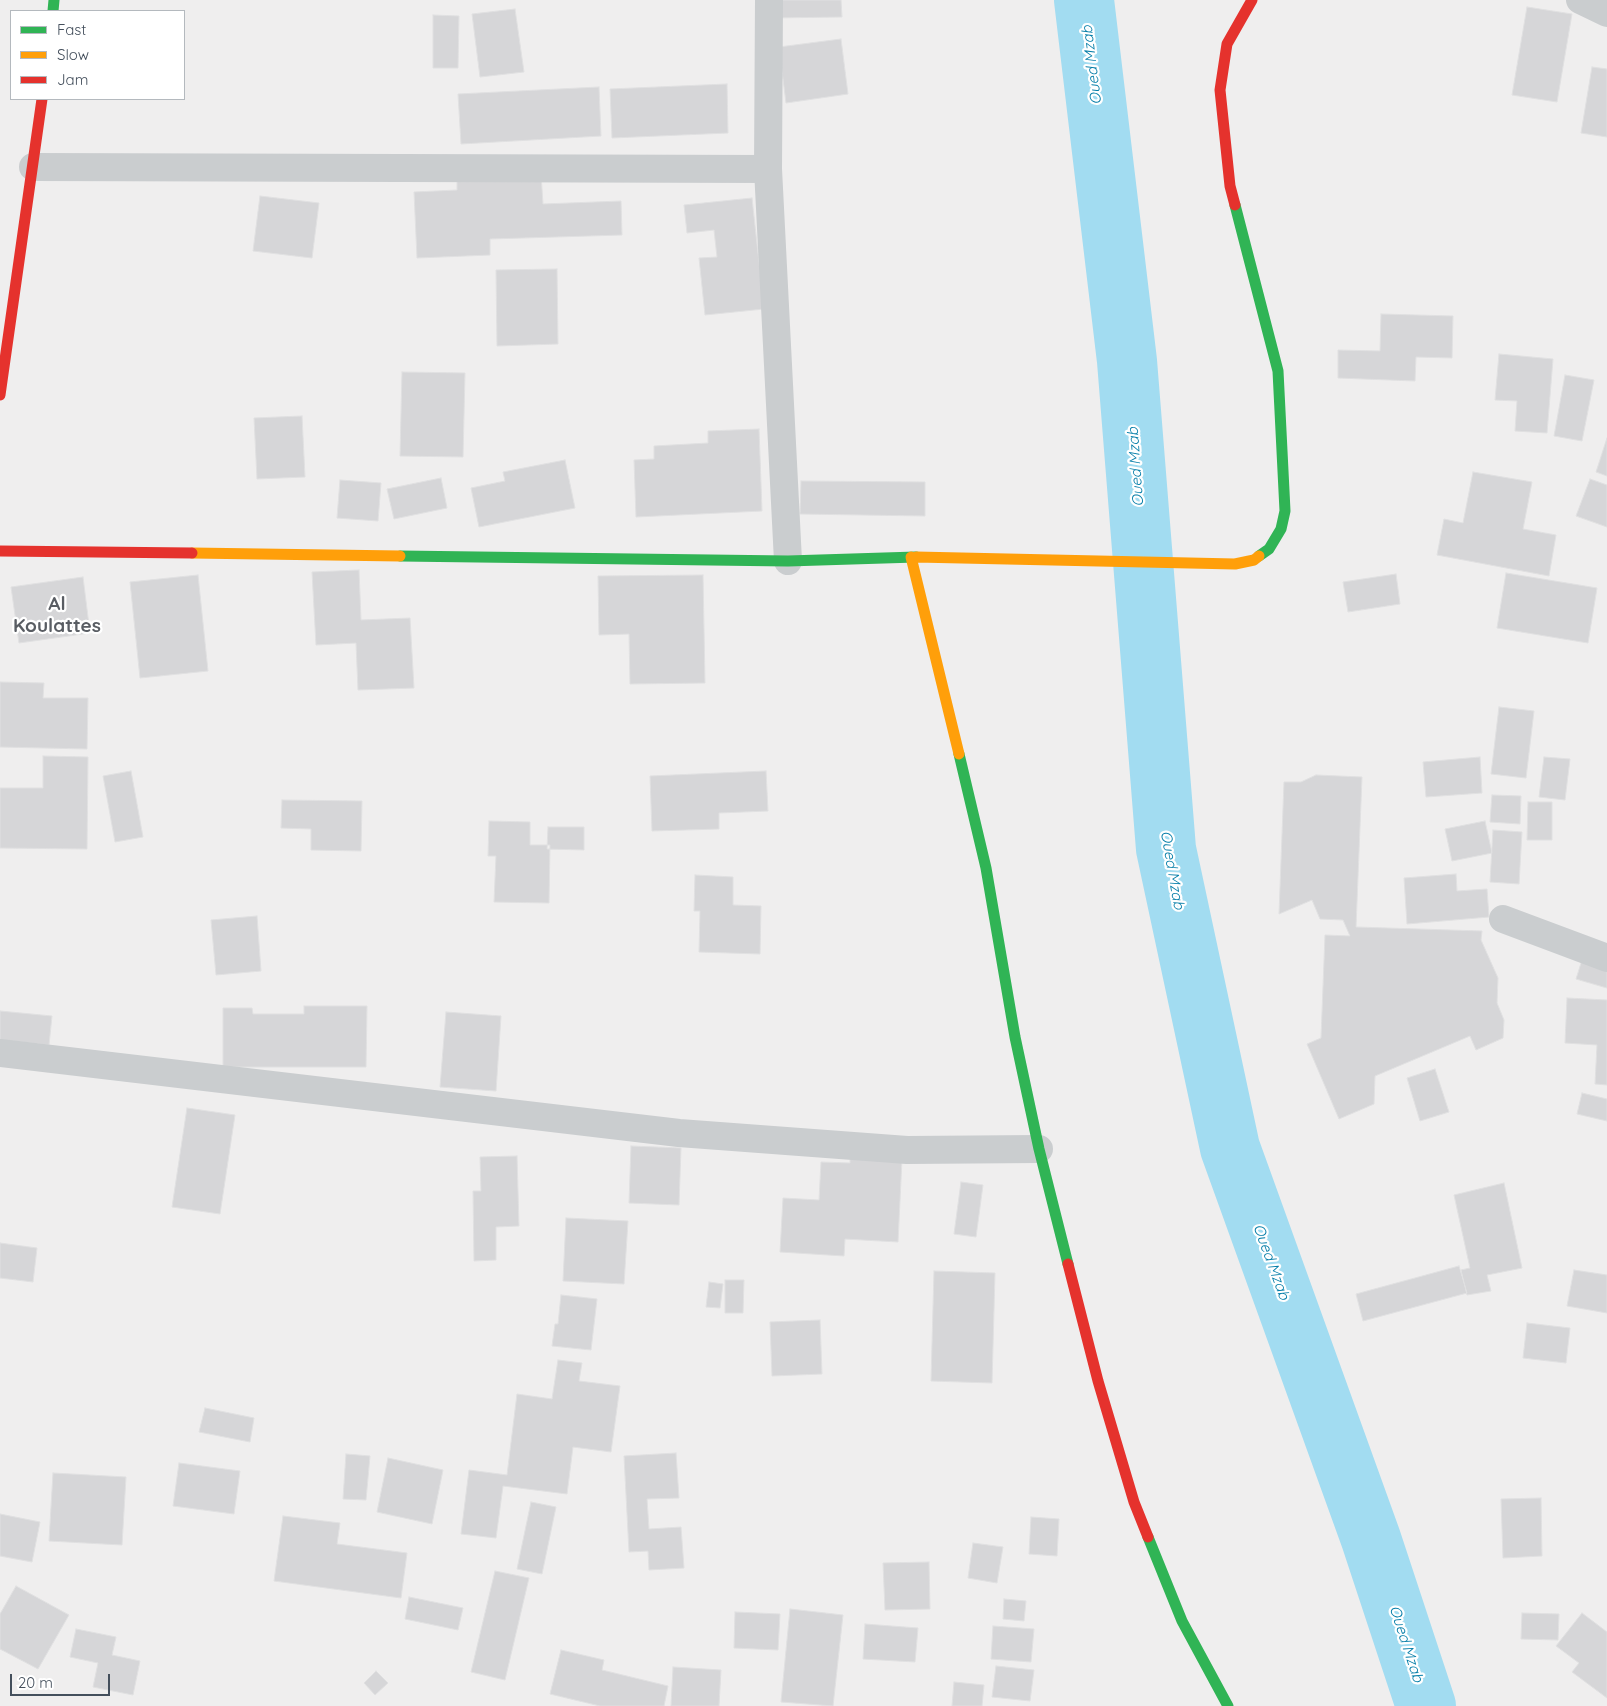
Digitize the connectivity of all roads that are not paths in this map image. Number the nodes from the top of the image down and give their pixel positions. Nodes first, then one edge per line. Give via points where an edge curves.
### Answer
1 (769, 0) edge
2 (1252, 0) edge
3 (1580, 0) edge
4 (1607, 13) edge
5 (42, 100) edge
6 (33, 167) junction
7 (768, 169) junction
8 (0, 395) edge
9 (0, 551) edge
10 (911, 557) junction
11 (788, 561) junction
12 (1503, 919) dead end
13 (1607, 958) edge
14 (0, 1053) edge
15 (1039, 1150) junction
16 (1228, 1706) edge

1 - 7 street
2 - 10 street via 1227,44 1220,90 1230,186 1278,371 1285,511 1281,529 1269,549 1254,560 1235,564
3 - 4 street
5 - 6 street
6 - 7 street
6 - 8 street
7 - 11 street
9 - 11 street
10 - 11 street
10 - 15 street via 986,868 1015,1038
12 - 13 street
14 - 15 street via 679,1133 907,1150
15 - 16 street via 1093,1364 1134,1502 1182,1621

